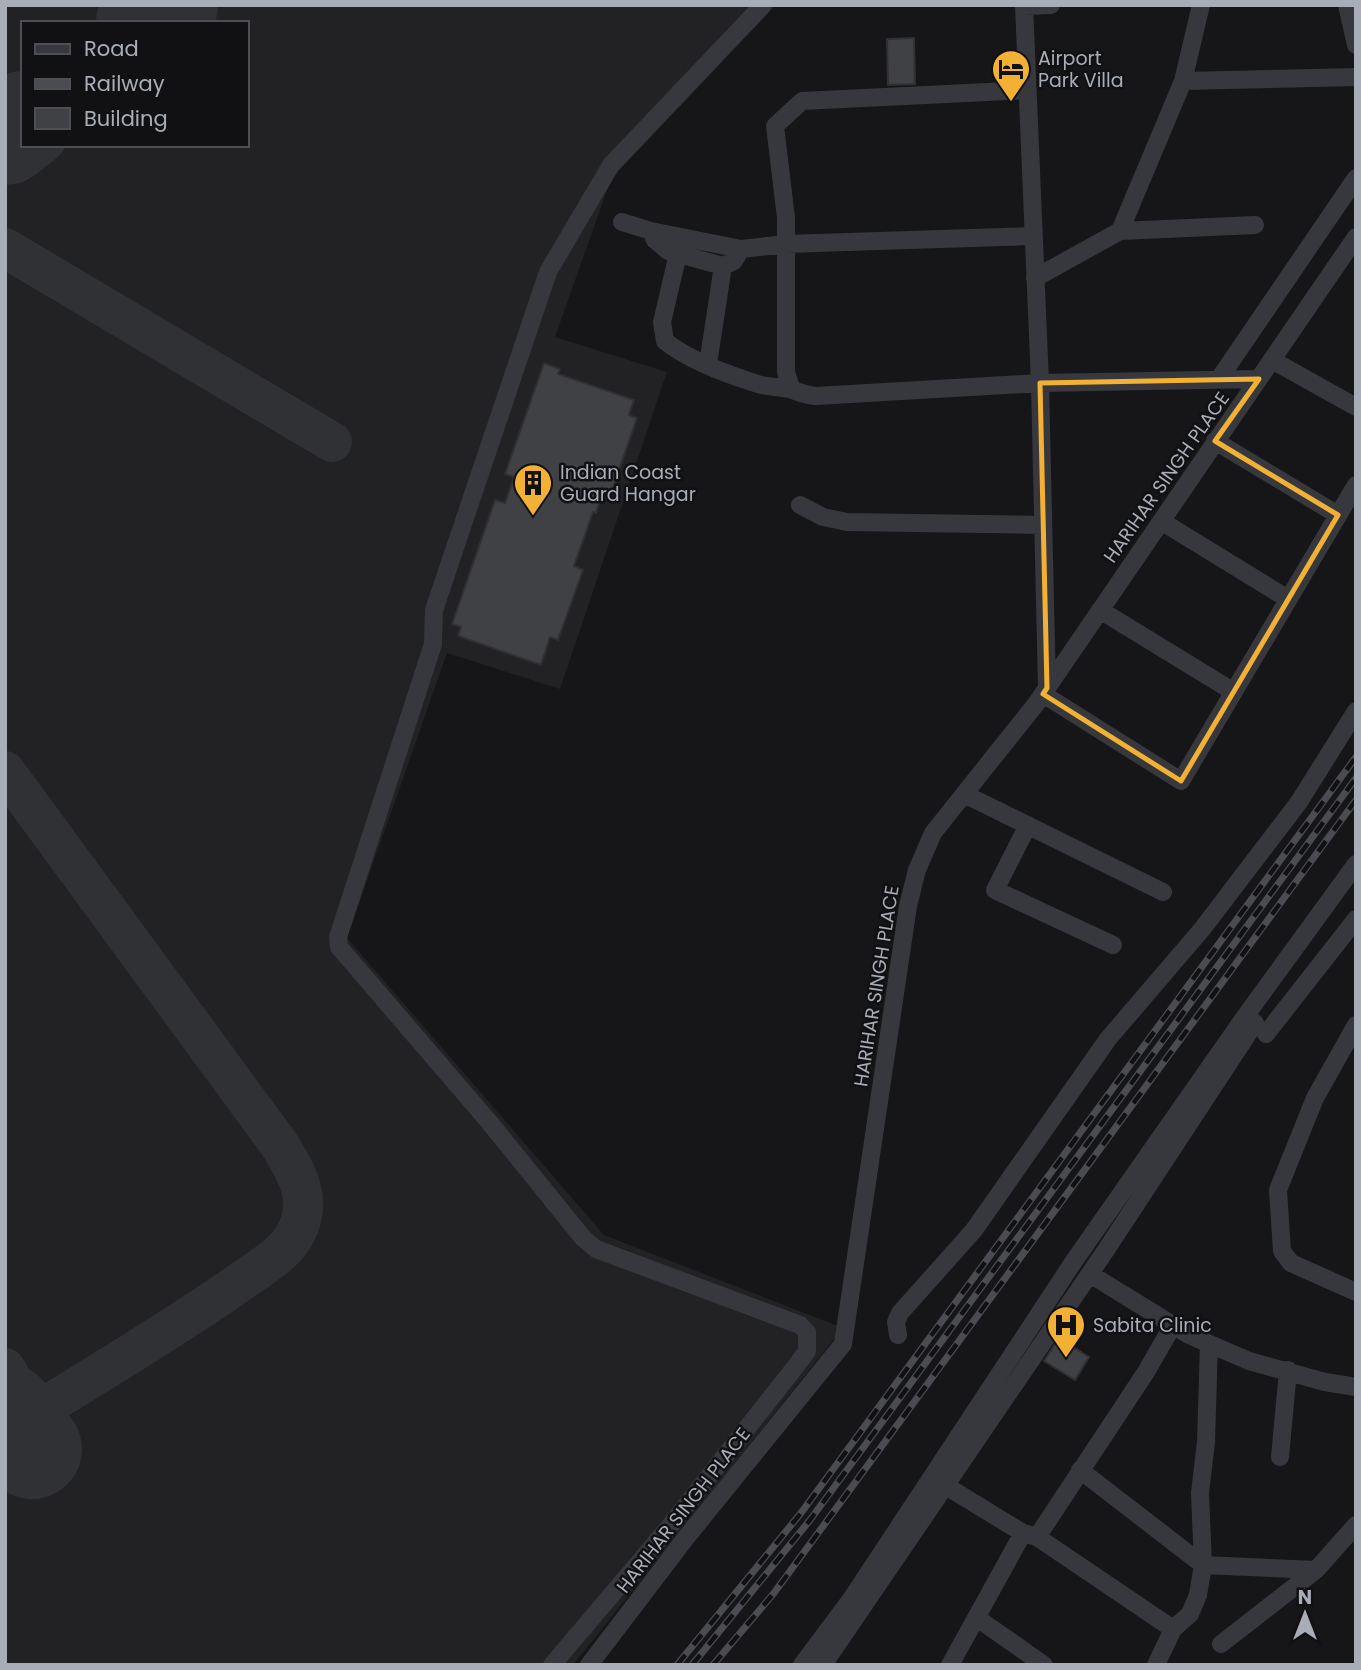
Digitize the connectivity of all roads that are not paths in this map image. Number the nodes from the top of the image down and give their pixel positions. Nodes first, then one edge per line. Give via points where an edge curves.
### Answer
1 (763, 5) edge
2 (1051, 5) edge
3 (1201, 5) edge
4 (1347, 5) edge
5 (1024, 6) edge
6 (1356, 45) edge
7 (1356, 77) edge
8 (1183, 81) junction
9 (1027, 90) junction
10 (1356, 178) edge
11 (622, 222) dead end
12 (1255, 225) dead end
13 (1120, 230) junction
14 (651, 231) junction
15 (1032, 236) junction
16 (1356, 236) edge
17 (786, 244) junction
18 (741, 248) junction
19 (678, 254) junction
20 (723, 266) junction
21 (1035, 278) junction
22 (1272, 360) junction
23 (708, 364) junction
24 (1259, 379) junction
25 (1219, 380) junction
26 (1040, 383) junction
27 (792, 390) junction
28 (1356, 407) edge
29 (1215, 441) junction
30 (1356, 485) edge
31 (800, 505) dead end
32 (1338, 514) junction
33 (1161, 521) junction
34 (1043, 525) junction
35 (1288, 599) junction
36 (1100, 610) junction
37 (1045, 691) junction
38 (1234, 692) junction
39 (1356, 711) edge
40 (964, 794) junction
41 (1028, 825) junction
42 (1352, 868) edge
43 (1163, 892) dead end
44 (1356, 919) edge
45 (1113, 945) dead end
46 (1356, 1025) edge
47 (1266, 1034) dead end
48 (1090, 1274) junction
49 (1356, 1292) edge
50 (1173, 1325) junction
51 (898, 1335) dead end
52 (1209, 1344) junction
53 (1289, 1370) junction
54 (1356, 1387) edge
55 (1280, 1457) dead end
56 (1080, 1470) junction
57 (946, 1486) junction
58 (1356, 1525) edge
59 (1030, 1535) junction
60 (1203, 1565) junction
61 (1316, 1570) junction
62 (977, 1618) junction
63 (1173, 1629) junction
64 (1221, 1644) dead end
65 (552, 1665) edge
66 (589, 1665) edge
67 (802, 1665) edge
68 (822, 1665) edge
69 (950, 1665) edge
70 (1044, 1665) edge
71 (1156, 1665) edge

1 - 65 street via 611,165 548,272 433,610 433,644 338,937 339,947 596,1249 800,1325 807,1332 807,1351 796,1366
2 - 5 street
3 - 8 street
4 - 6 street
5 - 9 street
7 - 8 street
8 - 13 street
9 - 15 street
9 - 17 street via 802,101 775,126
10 - 25 street
11 - 14 street
12 - 13 street
13 - 21 street
14 - 18 street
14 - 19 street via 659,244
15 - 17 street
15 - 21 street
16 - 22 street, HARIHAR SINGH PLACE
17 - 18 street
17 - 27 street via 786,372
18 - 20 street via 734,261
19 - 20 street
19 - 23 street via 662,322 665,341
20 - 23 street
21 - 26 street
22 - 24 street, HARIHAR SINGH PLACE
22 - 28 street
23 - 27 street via 764,385
24 - 25 street
24 - 29 street, HARIHAR SINGH PLACE
25 - 26 street
26 - 27 street via 816,396
26 - 34 street
29 - 32 street
29 - 33 street, HARIHAR SINGH PLACE
30 - 32 street
31 - 34 street via 847,522
32 - 35 street
33 - 35 street
33 - 36 street, HARIHAR SINGH PLACE
34 - 37 street
35 - 38 street
36 - 37 street, HARIHAR SINGH PLACE
36 - 38 street
37 - 38 street via 1181,781
37 - 40 street, HARIHAR SINGH PLACE
39 - 51 street via 1291,813 1203,928 1108,1039 974,1230 900,1313
40 - 41 street
40 - 66 street, HARIHAR SINGH PLACE via 933,833 908,906 843,1344
41 - 43 street
41 - 45 street via 995,890
42 - 48 street
42 - 67 street via 1074,1261 852,1598
44 - 47 street
46 - 49 street via 1315,1098 1278,1190 1282,1251 1292,1263
48 - 50 street
48 - 57 street
50 - 52 street
50 - 56 street
52 - 53 street via 1249,1361
52 - 60 street via 1200,1493
53 - 54 street
53 - 55 street
56 - 59 street
56 - 60 street
57 - 59 street
57 - 68 street
58 - 61 street
59 - 62 street
59 - 63 street
60 - 61 street
60 - 63 street via 1190,1614
61 - 64 street
62 - 69 street
62 - 70 street
63 - 71 street

